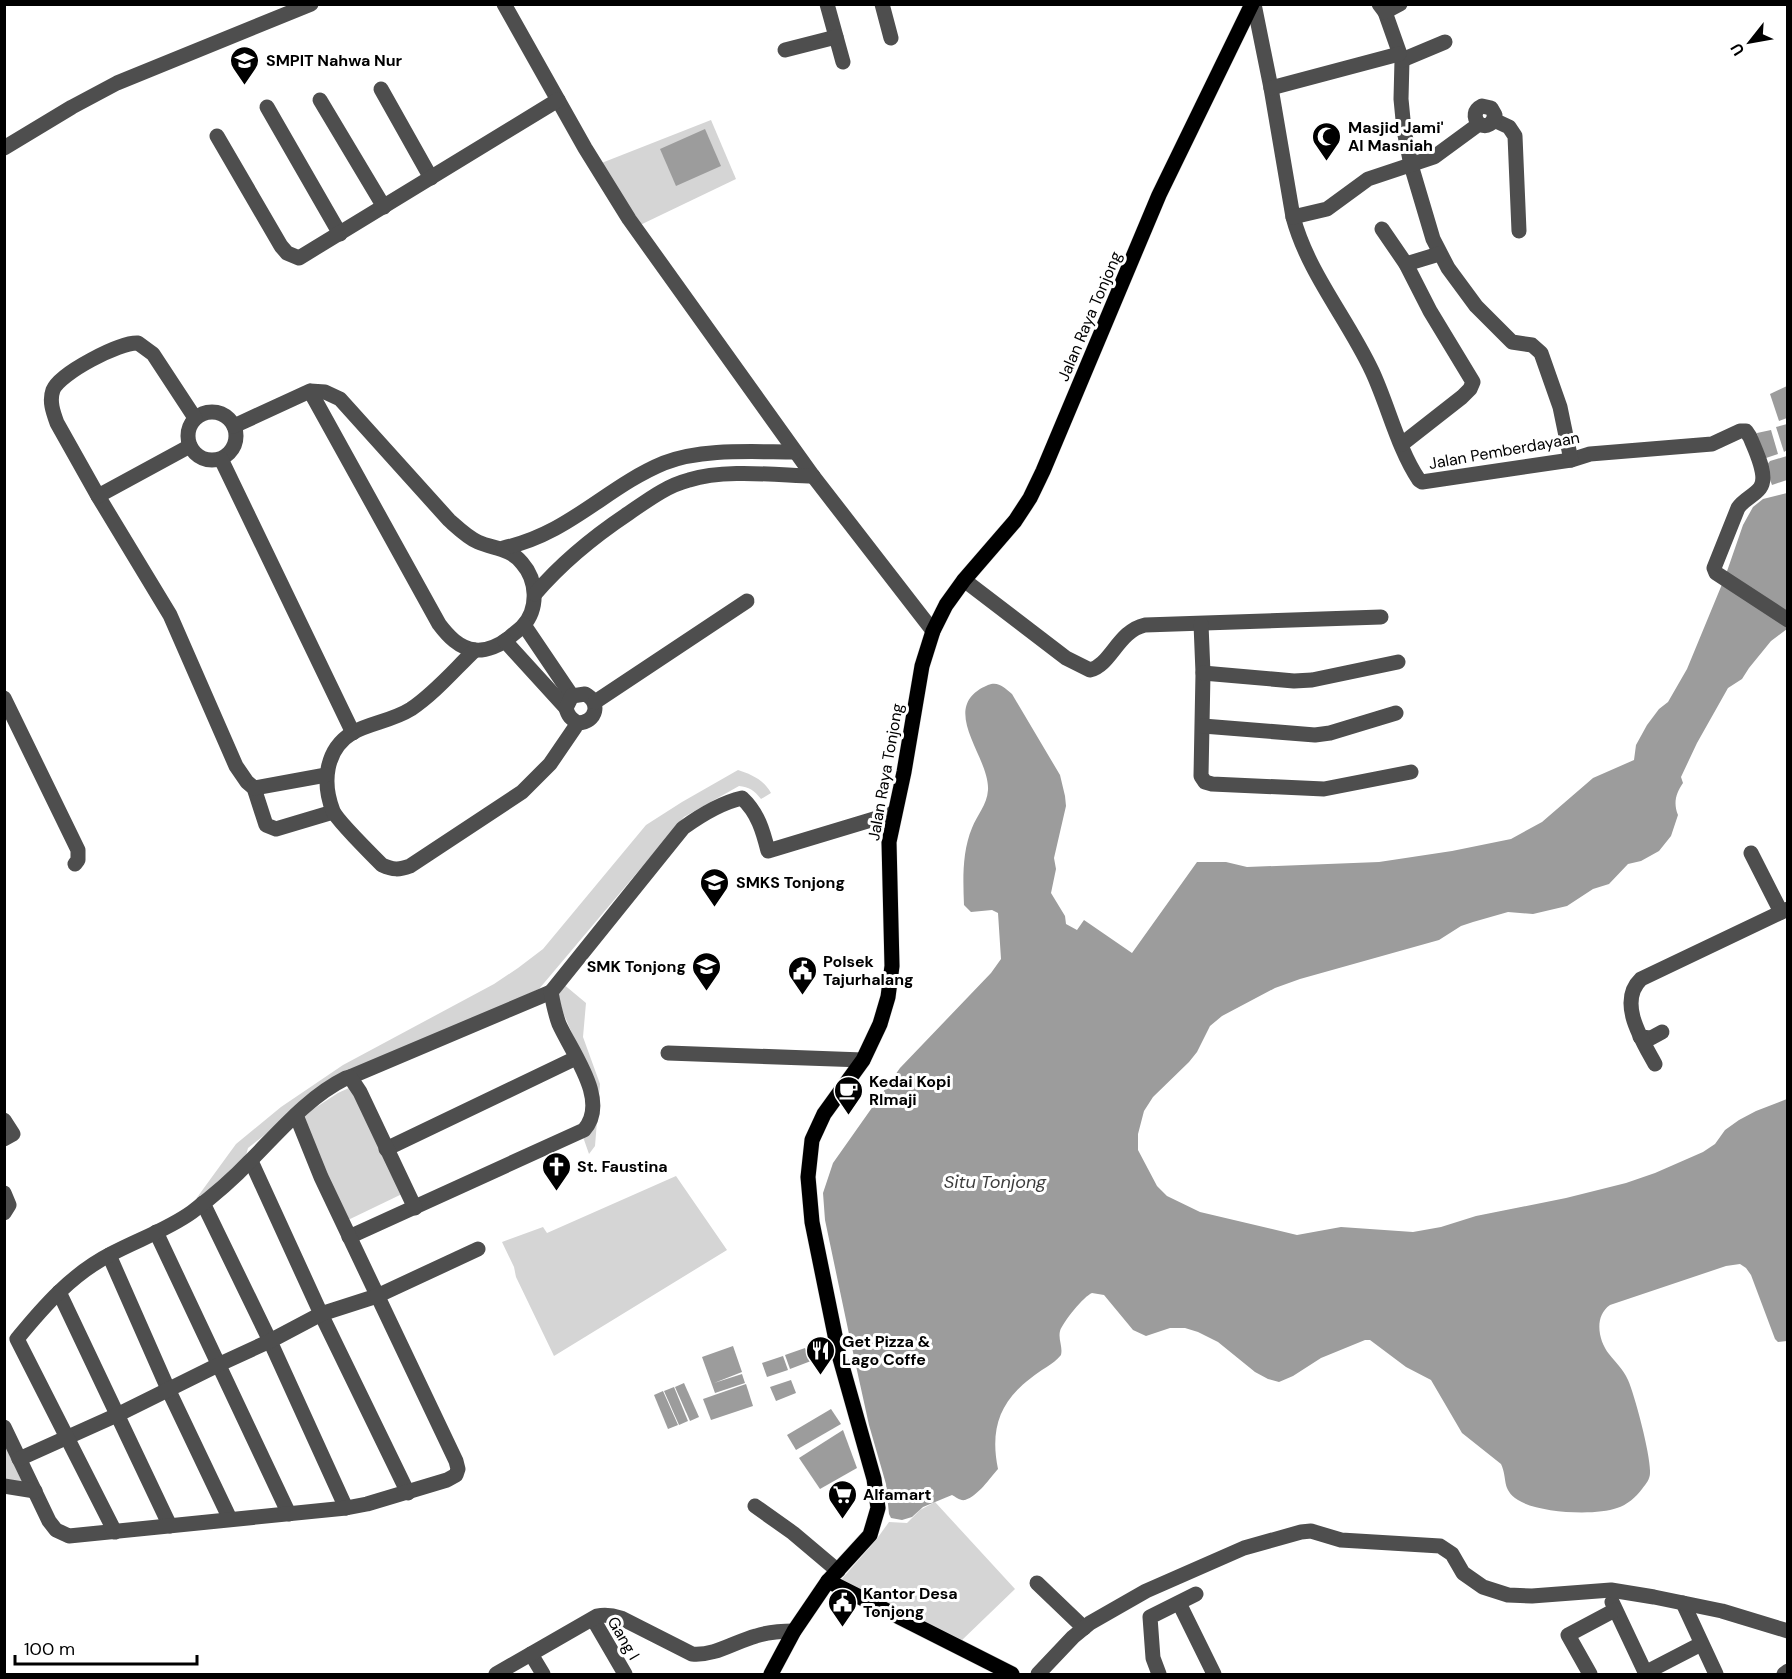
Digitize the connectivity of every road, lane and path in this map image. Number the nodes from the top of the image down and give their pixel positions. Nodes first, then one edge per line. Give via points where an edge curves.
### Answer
1 (311, 4) edge
2 (504, 4) edge
3 (827, 4) edge
4 (882, 4) edge
5 (1253, 4) edge
6 (1400, 4) edge
7 (1382, 8) edge
8 (836, 37) junction
9 (891, 38) dead end
10 (1445, 42) dead end
11 (785, 50) dead end
12 (1400, 57) junction
13 (843, 62) dead end
14 (1272, 88) junction
15 (381, 89) dead end
16 (320, 100) dead end
17 (558, 100) junction
18 (267, 107) dead end
19 (217, 136) dead end
20 (4, 148) edge
21 (1411, 165) junction
22 (431, 178) junction
23 (384, 207) junction
24 (1293, 217) junction
25 (1382, 229) dead end
26 (1519, 231) dead end
27 (340, 234) junction
28 (1439, 254) junction
29 (1406, 264) junction
30 (310, 391) junction
31 (195, 418) junction
32 (234, 426) junction
33 (1402, 444) junction
34 (190, 446) junction
35 (795, 452) junction
36 (221, 459) junction
37 (1571, 460) junction
38 (813, 476) junction
39 (98, 496) junction
40 (503, 548) junction
41 (964, 580) junction
42 (535, 594) junction
43 (747, 601) dead end
44 (1381, 617) dead end
45 (1788, 620) edge
46 (1201, 624) junction
47 (524, 625) junction
48 (933, 631) junction
49 (505, 641) junction
50 (475, 650) junction
51 (1398, 662) dead end
52 (1203, 673) junction
53 (4, 698) edge
54 (569, 702) junction
55 (595, 702) junction
56 (1396, 713) dead end
57 (9, 718) edge
58 (578, 723) junction
59 (1203, 726) junction
60 (353, 733) junction
61 (1411, 772) dead end
62 (326, 775) junction
63 (254, 788) junction
64 (333, 812) junction
65 (894, 813) junction
66 (1751, 853) dead end
67 (75, 864) dead end
68 (1784, 910) edge
69 (551, 992) junction
70 (1662, 1032) dead end
71 (1640, 1037) junction
72 (668, 1053) dead end
73 (576, 1058) junction
74 (863, 1060) junction
75 (1655, 1064) dead end
76 (350, 1077) junction
77 (296, 1115) junction
78 (4, 1120) edge
79 (9, 1137) edge
80 (386, 1149) junction
81 (251, 1161) junction
82 (4, 1193) edge
83 (203, 1203) junction
84 (415, 1208) junction
85 (4, 1214) edge
86 (156, 1232) junction
87 (349, 1237) junction
88 (478, 1249) dead end
89 (109, 1255) junction
90 (59, 1292) junction
91 (377, 1296) junction
92 (321, 1314) junction
93 (270, 1341) junction
94 (220, 1364) junction
95 (168, 1389) junction
96 (117, 1415) junction
97 (4, 1427) edge
98 (66, 1438) junction
99 (19, 1459) junction
100 (4, 1486) edge
101 (35, 1491) junction
102 (408, 1493) junction
103 (755, 1506) dead end
104 (346, 1509) junction
105 (289, 1514) junction
106 (230, 1519) junction
107 (170, 1526) junction
108 (115, 1532) junction
109 (833, 1576) junction
110 (1037, 1583) dead end
111 (1611, 1590) junction
112 (1196, 1594) dead end
113 (1179, 1603) junction
114 (1683, 1603) junction
115 (1615, 1610) junction
116 (593, 1619) junction
117 (1084, 1628) junction
118 (794, 1630) junction
119 (1788, 1631) edge
120 (1701, 1644) junction
121 (531, 1654) junction
122 (1788, 1671) edge
123 (496, 1674) edge
124 (543, 1674) edge
125 (625, 1674) edge
126 (771, 1674) edge
127 (1012, 1674) edge
128 (1038, 1674) edge
129 (1159, 1674) edge
130 (1214, 1674) edge
131 (1590, 1674) edge
132 (1645, 1674) edge
133 (1716, 1674) edge
134 (1784, 1674) edge

1 - 20 street via 117,83
2 - 17 street
3 - 8 street
4 - 9 street
5 - 14 street, Jalan Pemberdayaan
5 - 41 main road, Jalan Raya Tonjong via 1159,195 1034,489 1015,521
6 - 7 street
7 - 12 street
8 - 11 street
8 - 13 street
10 - 12 street
12 - 14 street
12 - 21 street via 1401,116
14 - 24 street, Jalan Pemberdayaan
15 - 22 street
16 - 23 street
17 - 22 street
17 - 35 street via 629,219
18 - 27 street
19 - 27 street via 287,253 299,258
21 - 24 street via 1368,179 1327,209
21 - 26 street via 1444,151 1479,124 1474,116 1478,108 1491,108 1494,120 1509,127 1515,136
21 - 28 street
22 - 23 street
23 - 27 street
24 - 33 street, Jalan Pemberdayaan via 1310,263 1372,370
25 - 29 street
28 - 29 street
28 - 37 street via 1476,306 1507,339 1541,352 1560,407
29 - 33 street via 1473,382 1462,397
30 - 32 street
30 - 40 street via 333,395 348,406 464,533
30 - 50 street via 439,624 455,642
31 - 32 street via 212,411 229,418
31 - 34 street via 188,436
31 - 39 street via 153,354 138,343 118,347 58,382 53,391 57,423
32 - 36 street via 235,445
33 - 37 street, Jalan Pemberdayaan via 1422,482
34 - 36 street via 203,459
34 - 39 street
35 - 38 street
35 - 40 street via 683,457 647,471 532,541
36 - 60 street
37 - 45 street, Jalan Pemberdayaan via 1590,454 1712,444 1746,430 1763,480 1734,515 1714,566 1716,573
38 - 42 street via 708,476 672,486 590,540 555,570
38 - 48 street
39 - 63 street via 170,615 236,766
40 - 42 street via 522,563
41 - 46 street via 1066,658 1090,670 1098,667 1137,627
41 - 48 main road, Jalan Raya Tonjong
42 - 47 street
43 - 55 street
44 - 46 street
46 - 52 street
47 - 49 street
47 - 54 street
48 - 65 main road, Jalan Raya Tonjong via 922,666
49 - 50 street
49 - 54 street
50 - 60 street via 411,708
51 - 52 street via 1312,680
52 - 59 street
53 - 57 street
54 - 55 street via 585,694
54 - 58 street via 568,714
55 - 58 street via 591,720
56 - 59 street via 1315,735
57 - 67 street via 78,850
58 - 64 street via 550,764 522,792 399,870 382,865
59 - 61 street via 1202,776 1209,784 1324,789
60 - 62 street via 335,751
62 - 63 street
62 - 64 street
63 - 64 street via 263,820 270,828
65 - 69 street via 768,851 751,807 742,798 728,801 683,828
65 - 74 main road, Jalan Raya Tonjong via 889,842 892,966 880,1024
66 - 68 street
68 - 71 street via 1641,979 1630,997
69 - 73 street via 556,1014
69 - 76 street
70 - 71 street via 1651,1038
71 - 75 street
72 - 74 street
73 - 80 street
73 - 84 street via 593,1101 591,1122 584,1130
74 - 109 main road, Jalan Raya Tonjong via 824,1114 812,1140 808,1177 812,1222 838,1355 874,1479 878,1508 870,1535
76 - 77 street
76 - 80 street
77 - 81 street
77 - 87 street
78 - 79 street
80 - 84 street
81 - 83 street
81 - 92 street
82 - 85 street via 9,1205
83 - 86 street
83 - 93 street
84 - 87 street
86 - 89 street
86 - 94 street
87 - 91 street
88 - 91 street
89 - 90 street
89 - 95 street
90 - 96 street
90 - 98 street via 17,1339
91 - 92 street
91 - 102 street via 458,1469 447,1480
92 - 93 street
92 - 102 street
93 - 94 street
93 - 104 street
94 - 95 street
94 - 105 street
95 - 96 street
95 - 106 street
96 - 98 street
96 - 107 street
97 - 99 street
98 - 99 street
98 - 108 street
99 - 101 street
100 - 101 street
101 - 108 street via 49,1521 62,1534
102 - 104 street
103 - 109 street via 793,1533
104 - 105 street
105 - 106 street
106 - 107 street
107 - 108 street
109 - 118 main road, Jalan Raya Tonjong
109 - 127 main road
110 - 117 street
111 - 114 street
111 - 115 street
111 - 117 street via 1509,1595 1483,1587 1463,1573 1452,1554 1440,1546 1341,1540 1301,1532 1244,1548 1164,1582
112 - 113 street
113 - 129 street via 1150,1617 1153,1658
113 - 130 street
114 - 119 street
114 - 120 street
115 - 131 street via 1568,1635
115 - 132 street
116 - 118 street via 612,1615 692,1654 703,1655 768,1632
116 - 121 street
116 - 125 street, Gang I
117 - 128 street
118 - 126 main road, Jalan Raya Tonjong
120 - 132 street
120 - 133 street
121 - 123 street
121 - 124 street
122 - 134 street

